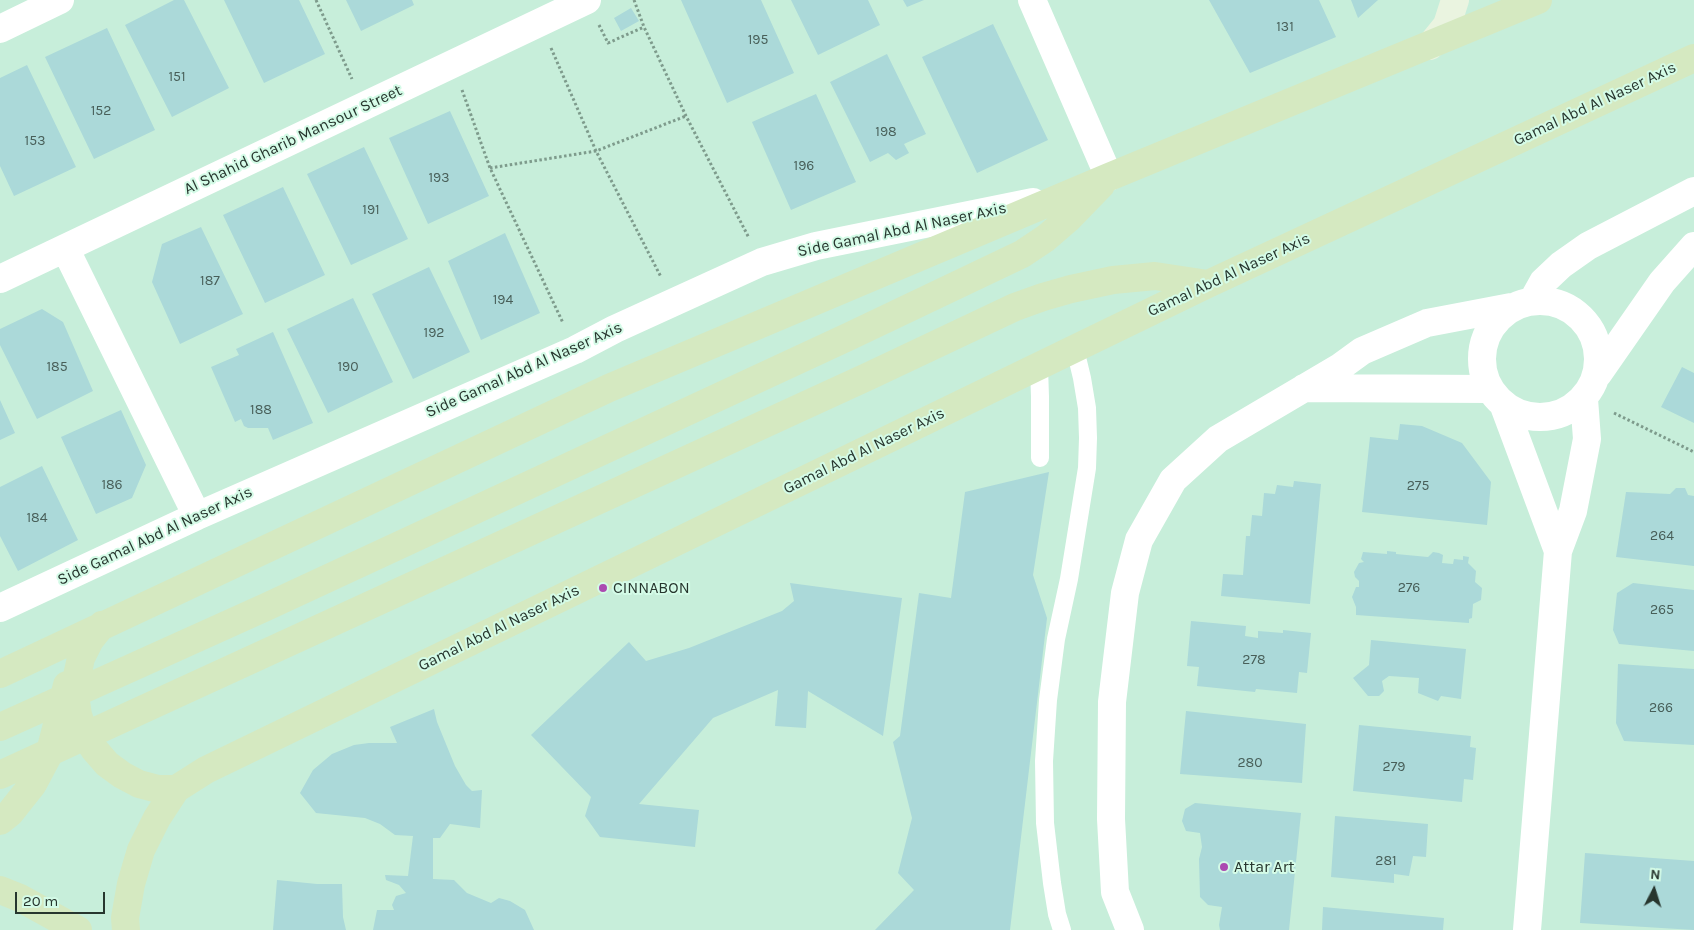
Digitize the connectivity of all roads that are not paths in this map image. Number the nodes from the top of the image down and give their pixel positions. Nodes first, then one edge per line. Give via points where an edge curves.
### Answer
1 (60, 0) edge
2 (586, 0) edge
3 (1032, 0) edge
4 (1454, 0) edge
5 (1538, 0) edge
6 (0, 29) edge
7 (1430, 46) junction
8 (1694, 58) edge
9 (1109, 177) junction
10 (1694, 191) edge
11 (1069, 194) junction
12 (1694, 246) edge
13 (66, 248) junction
14 (0, 280) edge
15 (1208, 284) junction
16 (1522, 304) junction
17 (1075, 349) junction
18 (1039, 367) junction
19 (1598, 374) junction
20 (1303, 388) junction
21 (1496, 397) junction
22 (1584, 399) junction
23 (1040, 458) dead end
24 (197, 516) junction
25 (1558, 551) junction
26 (0, 608) edge
27 (90, 631) junction
28 (0, 674) edge
29 (0, 727) edge
30 (0, 775) edge
31 (176, 789) junction
32 (0, 821) edge
33 (0, 890) edge
34 (78, 930) edge
35 (126, 930) edge
36 (1062, 930) edge
37 (1130, 930) edge
38 (1527, 930) edge

1 - 6 street
2 - 13 street, Al Shahid Gharib Mansour Street
3 - 9 street
4 - 7 main road via 1447,25
5 - 7 main road
7 - 9 main road
8 - 15 main road, Gamal Abd Al Naser Axis
9 - 11 main road
9 - 29 main road via 1068,220 1022,254
10 - 16 street via 1588,246 1561,264
11 - 24 street, Side Gamal Abd Al Naser Axis via 816,246 762,262 575,350
11 - 27 main road via 609,388
12 - 19 street via 1662,282
13 - 14 street, Al Shahid Gharib Mansour Street
13 - 24 street
15 - 17 main road, Gamal Abd Al Naser Axis
15 - 30 main road via 1156,276 1113,280 1062,291 1015,307
16 - 19 street via 1556,302 1577,313 1592,330 1597,344
16 - 20 street via 1427,323 1362,351
16 - 21 street via 1493,323 1483,344 1481,367
17 - 18 main road, Gamal Abd Al Naser Axis
17 - 36 lane via 1087,408 1087,468 1056,639 1044,761 1052,883
18 - 23 lane
18 - 31 main road, Gamal Abd Al Naser Axis via 206,770
19 - 22 street
20 - 21 street
20 - 37 street via 1218,439 1174,480 1139,540 1125,593 1112,702 1111,819 1115,892
21 - 22 street via 1523,416 1545,418 1566,412
21 - 25 street
22 - 25 street via 1586,439 1582,466 1573,511
24 - 26 street, Side Gamal Abd Al Naser Axis
25 - 38 street
27 - 28 main road
27 - 31 main road via 90,640 76,676 77,705 84,733 107,764 122,776 158,789
27 - 32 main road via 50,752 33,784
31 - 35 main road, Gamal Abd Al Naser Axis via 141,850 131,884
33 - 34 main road

